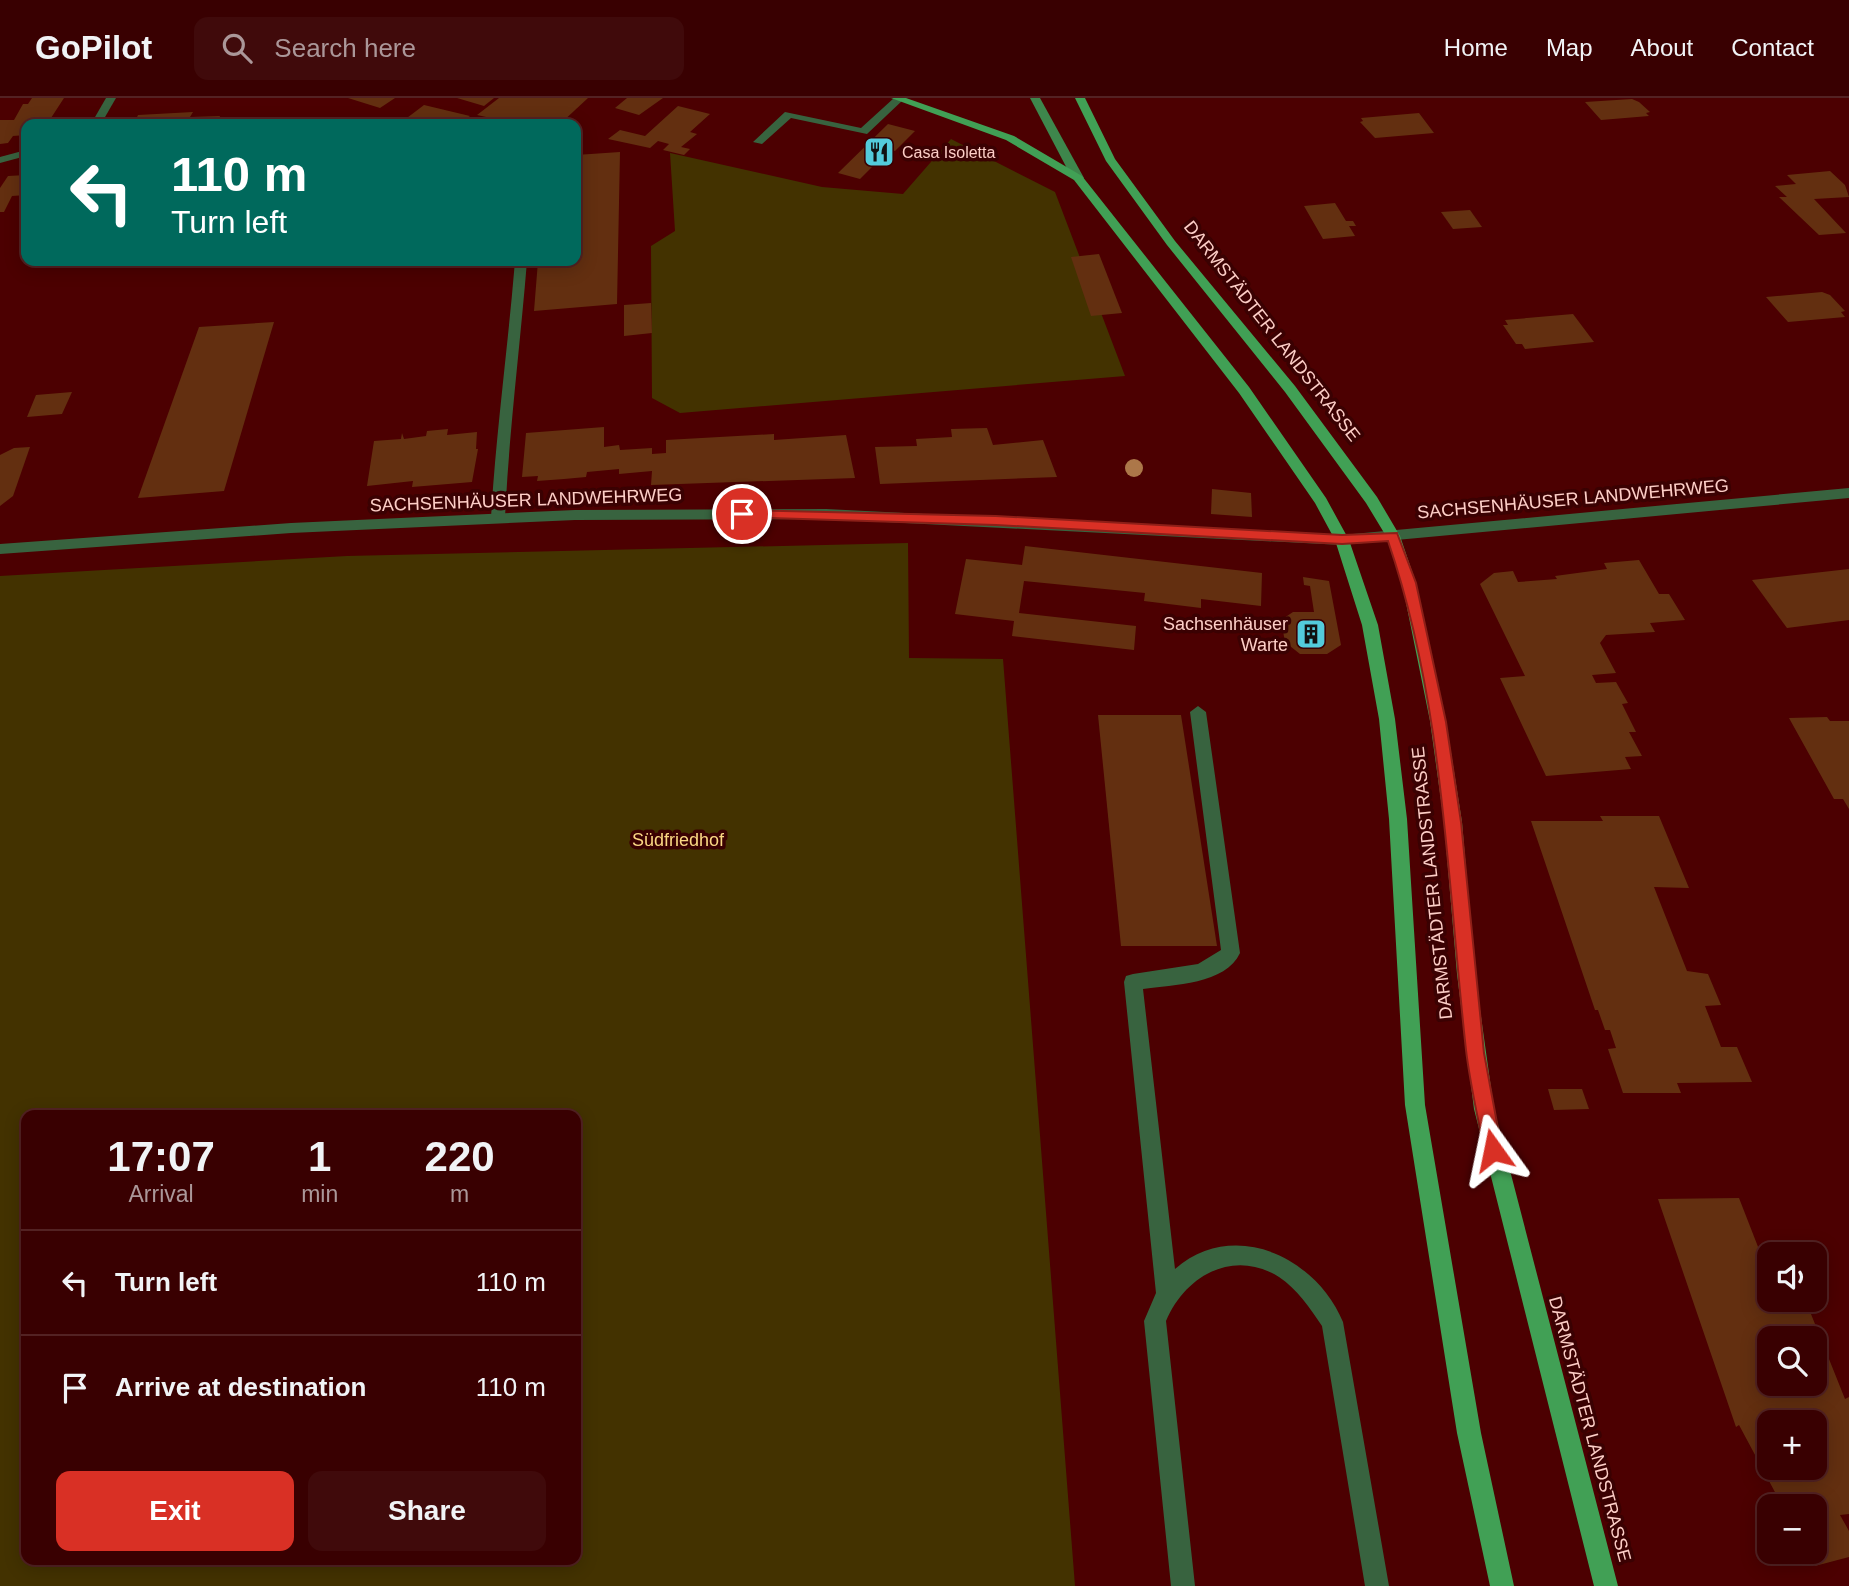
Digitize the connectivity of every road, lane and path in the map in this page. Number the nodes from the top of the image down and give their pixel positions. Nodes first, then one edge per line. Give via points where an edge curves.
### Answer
1 (111, 98) edge
2 (898, 98) edge
3 (1035, 98) edge
4 (1080, 98) edge
5 (99, 119) edge
6 (758, 142) dead end
7 (21, 154) edge
8 (0, 160) edge
9 (1078, 178) junction
10 (521, 266) edge
11 (1849, 492) edge
12 (498, 518) junction
13 (1393, 536) junction
14 (1342, 540) junction
15 (0, 549) edge
16 (1198, 712) dead end
17 (1167, 1294) junction
18 (1183, 1586) edge
19 (1377, 1586) edge
20 (1502, 1586) edge
21 (1606, 1586) edge

1 - 5 street
2 - 6 street via 863,132 789,114
2 - 9 main road, DARMSTÄDTER LANDSTRASSE via 1010,138
3 - 9 main road, DARMSTÄDTER LANDSTRASSE
4 - 13 main road, DARMSTÄDTER LANDSTRASSE via 1110,159 1171,243 1290,389
7 - 8 street
9 - 14 main road, DARMSTÄDTER LANDSTRASSE via 1244,390 1321,501
10 - 12 street
11 - 13 street, SACHSENHÄUSER LANDWEHRWEG
12 - 14 street, SACHSENHÄUSER LANDWEHRWEG via 826,514
12 - 15 street, SACHSENHÄUSER LANDWEHRWEG
13 - 14 street, SACHSENHÄUSER LANDWEHRWEG
13 - 21 main road, DARMSTÄDTER LANDSTRASSE via 1409,583 1438,722 1484,1109
14 - 20 main road, DARMSTÄDTER LANDSTRASSE via 1370,625 1387,719 1398,819 1415,1105 1469,1433
16 - 17 street via 1231,953 1221,964 1199,971 1133,982
17 - 18 street via 1155,1321
17 - 19 street via 1190,1270 1212,1257 1248,1255 1285,1268 1314,1294 1332,1322

